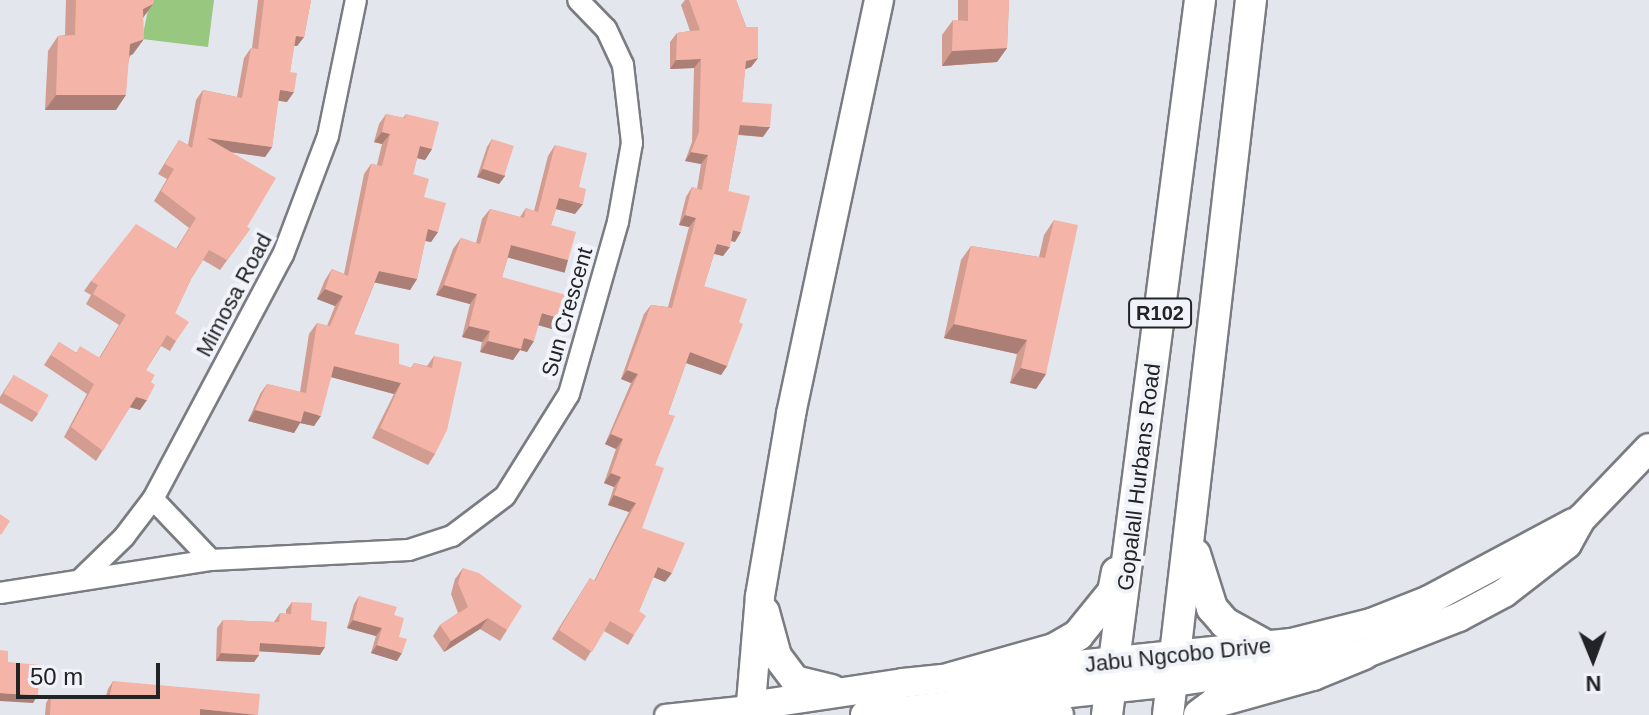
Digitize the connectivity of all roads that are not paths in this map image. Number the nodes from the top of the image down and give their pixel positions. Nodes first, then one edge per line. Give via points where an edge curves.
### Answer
1 (356, 0) edge
2 (578, 0) edge
3 (879, 0) edge
4 (1200, 0) edge
5 (1251, 0) edge
6 (1649, 448) edge
7 (1140, 463) junction
8 (153, 499) junction
9 (1581, 519) junction
10 (1191, 541) junction
11 (211, 560) junction
12 (82, 578) junction
13 (0, 593) edge
14 (760, 596) junction
15 (1267, 646) junction
16 (1364, 654) junction
17 (1175, 668) junction
18 (951, 678) junction
19 (1112, 688) edge
20 (973, 702) junction
21 (860, 703) edge
22 (750, 710) edge
23 (665, 715) edge
24 (1058, 715) edge
25 (1168, 715) edge
26 (1199, 715) edge

1 - 8 street, Mimosa Road via 328,136 298,222
2 - 11 street, Sun Crescent via 606,29 623,65 632,143 618,222 569,394 518,480 473,524 432,545
3 - 14 main road via 791,414
4 - 7 main road, Gopalall Hurbans Road / R102
5 - 10 main road, R102
6 - 9 main road, Jabu Ngcobo Drive
7 - 18 main road via 1113,592 1078,635 1054,649
7 - 19 main road, Gopalall Hurbans Road / R102
8 - 11 street
8 - 12 street, Mimosa Road
9 - 15 main road, Jabu Ngcobo Drive via 1429,600 1371,623
9 - 16 main road, Jabu Ngcobo Drive via 1567,544 1504,593 1459,617
10 - 15 main road via 1212,608 1225,623
10 - 17 main road, R102
11 - 12 street, Sun Crescent
12 - 13 street, Sun Crescent
14 - 21 main road via 777,656 795,680
14 - 22 main road
15 - 17 main road, Jabu Ngcobo Drive
16 - 17 main road, Jabu Ngcobo Drive
16 - 26 main road via 1313,675 1216,702
17 - 19 main road, Jabu Ngcobo Drive
17 - 25 main road, R102
18 - 19 main road, Jabu Ngcobo Drive
18 - 21 main road, Jabu Ngcobo Drive
19 - 20 main road, Jabu Ngcobo Drive
20 - 21 main road, Jabu Ngcobo Drive
20 - 24 main road
21 - 22 main road, Jabu Ngcobo Drive
22 - 23 street

